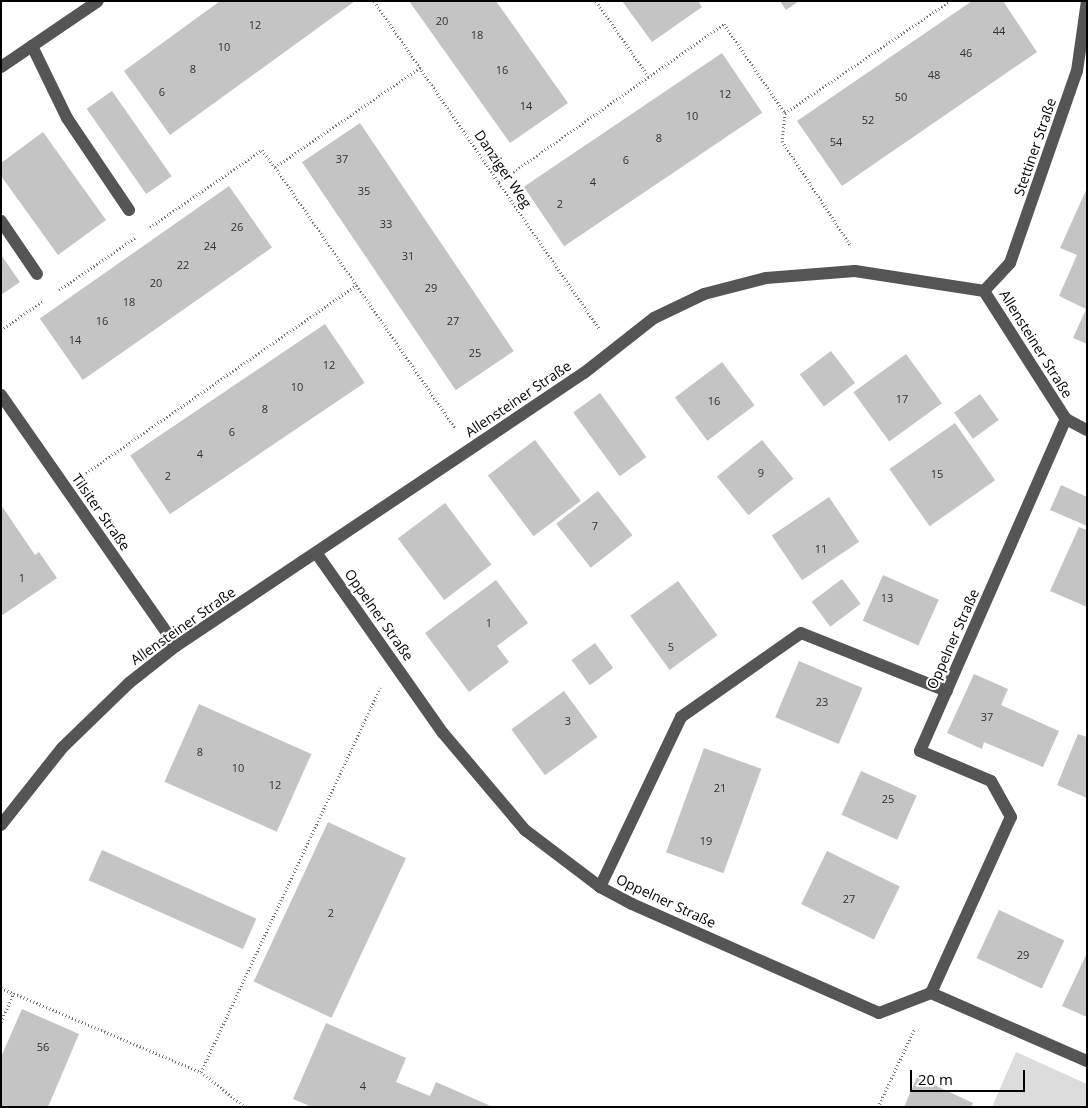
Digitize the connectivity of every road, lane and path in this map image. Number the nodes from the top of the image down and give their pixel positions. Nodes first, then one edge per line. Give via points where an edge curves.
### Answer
1 (98, 1) edge
2 (374, 1) edge
3 (596, 1) edge
4 (950, 1) edge
5 (1087, 1) edge
6 (32, 46) junction
7 (1, 67) edge
8 (421, 67) junction
9 (649, 77) junction
10 (785, 113) junction
11 (275, 166) junction
12 (499, 182) junction
13 (129, 210) dead end
14 (1, 221) edge
15 (144, 231) dead end
16 (137, 236) dead end
17 (855, 271) junction
18 (37, 274) dead end
19 (357, 285) junction
20 (984, 291) junction
21 (52, 294) dead end
22 (45, 300) dead end
23 (1, 330) edge
24 (614, 349) junction
25 (1, 395) edge
26 (1066, 419) junction
27 (1087, 430) edge
28 (470, 449) junction
29 (66, 488) junction
30 (316, 554) junction
31 (176, 646) junction
32 (392, 661) junction
33 (947, 691) junction
34 (1, 825) edge
35 (600, 887) junction
36 (1, 988) edge
37 (14, 993) junction
38 (931, 993) junction
39 (1, 1022) edge
40 (1087, 1061) edge
41 (201, 1072) junction
42 (245, 1107) edge
43 (878, 1107) edge

1 - 6 street
2 - 8 path, Danziger Weg
3 - 9 path
4 - 10 path
5 - 20 street, Stettiner Straße via 1077,71 1010,263
6 - 7 street
6 - 13 street via 67,118
8 - 11 path
8 - 12 path, Danziger Weg
9 - 10 path via 724,24
9 - 12 path
10 - 17 path via 782,141 851,243
11 - 15 path via 262,150
11 - 19 path
12 - 24 path, Danziger Weg
14 - 18 street
16 - 21 path
17 - 20 street, Allensteiner Straße
17 - 24 street, Allensteiner Straße via 766,278 704,294 654,318
19 - 28 path
19 - 29 path
20 - 26 street, Allensteiner Straße
22 - 23 path
24 - 28 street, Allensteiner Straße via 584,373
25 - 29 street, Tilsiter Straße
26 - 27 street, Allensteiner Straße
26 - 33 street, Oppelner Straße
28 - 30 street, Allensteiner Straße
29 - 31 street, Tilsiter Straße
30 - 31 street, Allensteiner Straße
30 - 32 street, Oppelner Straße
31 - 34 street, Allensteiner Straße via 129,683 62,748
32 - 35 street, Oppelner Straße via 443,733 525,830
32 - 41 path
33 - 35 street via 801,633 681,718
33 - 38 street, Oppelner Straße via 920,751 991,780 1011,817
35 - 38 street, Oppelner Straße via 878,1013
36 - 37 path
37 - 39 path
37 - 41 path
38 - 40 street
38 - 43 path
41 - 42 path

